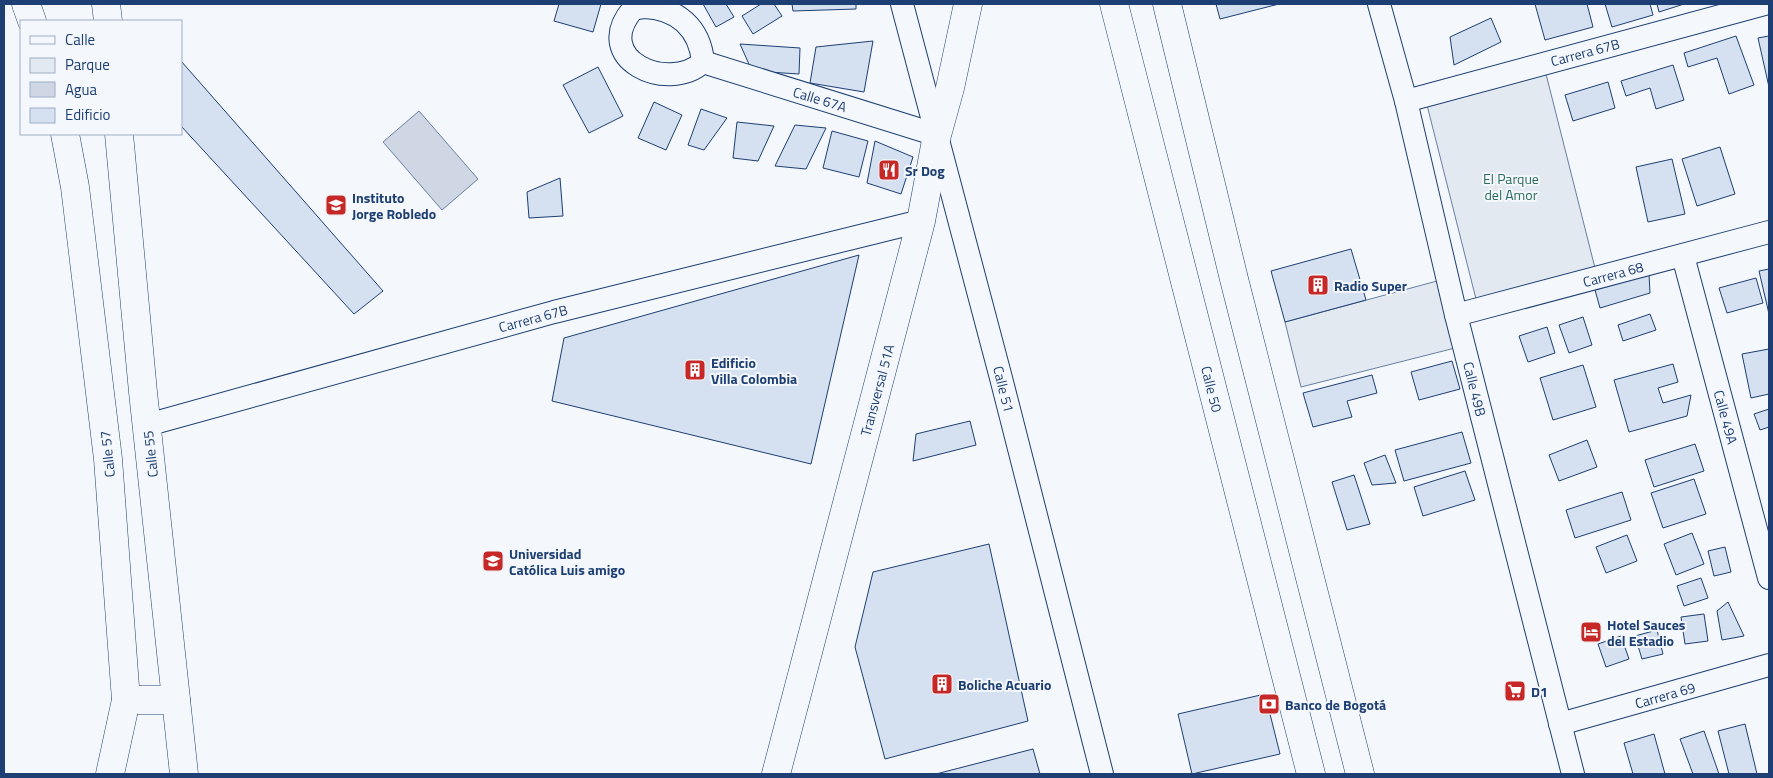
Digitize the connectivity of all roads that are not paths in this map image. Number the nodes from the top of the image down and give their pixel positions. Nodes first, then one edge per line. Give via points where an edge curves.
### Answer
1 (26, 4) edge
2 (106, 4) edge
3 (902, 4) edge
4 (968, 4) edge
5 (1114, 4) edge
6 (1167, 4) edge
7 (1379, 4) edge
8 (1765, 4) edge
9 (32, 20) edge
10 (108, 20) edge
11 (702, 62) dead end
12 (1406, 101) junction
13 (937, 134) junction
14 (65, 135) edge
15 (119, 135) edge
16 (922, 221) junction
17 (1769, 232) edge
18 (1682, 256) junction
19 (1456, 315) junction
20 (147, 424) junction
21 (1769, 578) edge
22 (1769, 666) edge
23 (126, 700) junction
24 (176, 700) junction
25 (1560, 724) junction
26 (112, 770) edge
27 (184, 774) edge
28 (776, 774) edge
29 (1102, 774) edge
30 (1311, 774) edge
31 (1360, 774) edge
32 (1573, 774) edge

1 - 9 main road
2 - 10 main road
3 - 13 street, Calle 51
4 - 13 main road, Transversal 51A
5 - 30 main road, Calle 50
6 - 31 main road via 1231,270
7 - 12 street, Calle 49B
8 - 12 street, Carrera 67B
11 - 13 street, Calle 67A
12 - 19 street, Calle 49B
13 - 16 main road, Transversal 51A
13 - 29 street, Calle 51
14 - 23 main road, Calle 57 via 75,187 108,459
15 - 20 main road, Calle 55
16 - 20 street, Carrera 67B via 554,312
16 - 28 main road, Transversal 51A
17 - 18 street, Carrera 68
18 - 19 street, Carrera 68
18 - 21 street, Calle 49A
19 - 25 street, Calle 49B
20 - 24 main road, Calle 55
22 - 25 street, Carrera 69
23 - 24 main road
23 - 26 main road, Calle 57
24 - 27 main road, Calle 55
25 - 32 street, Calle 49B

